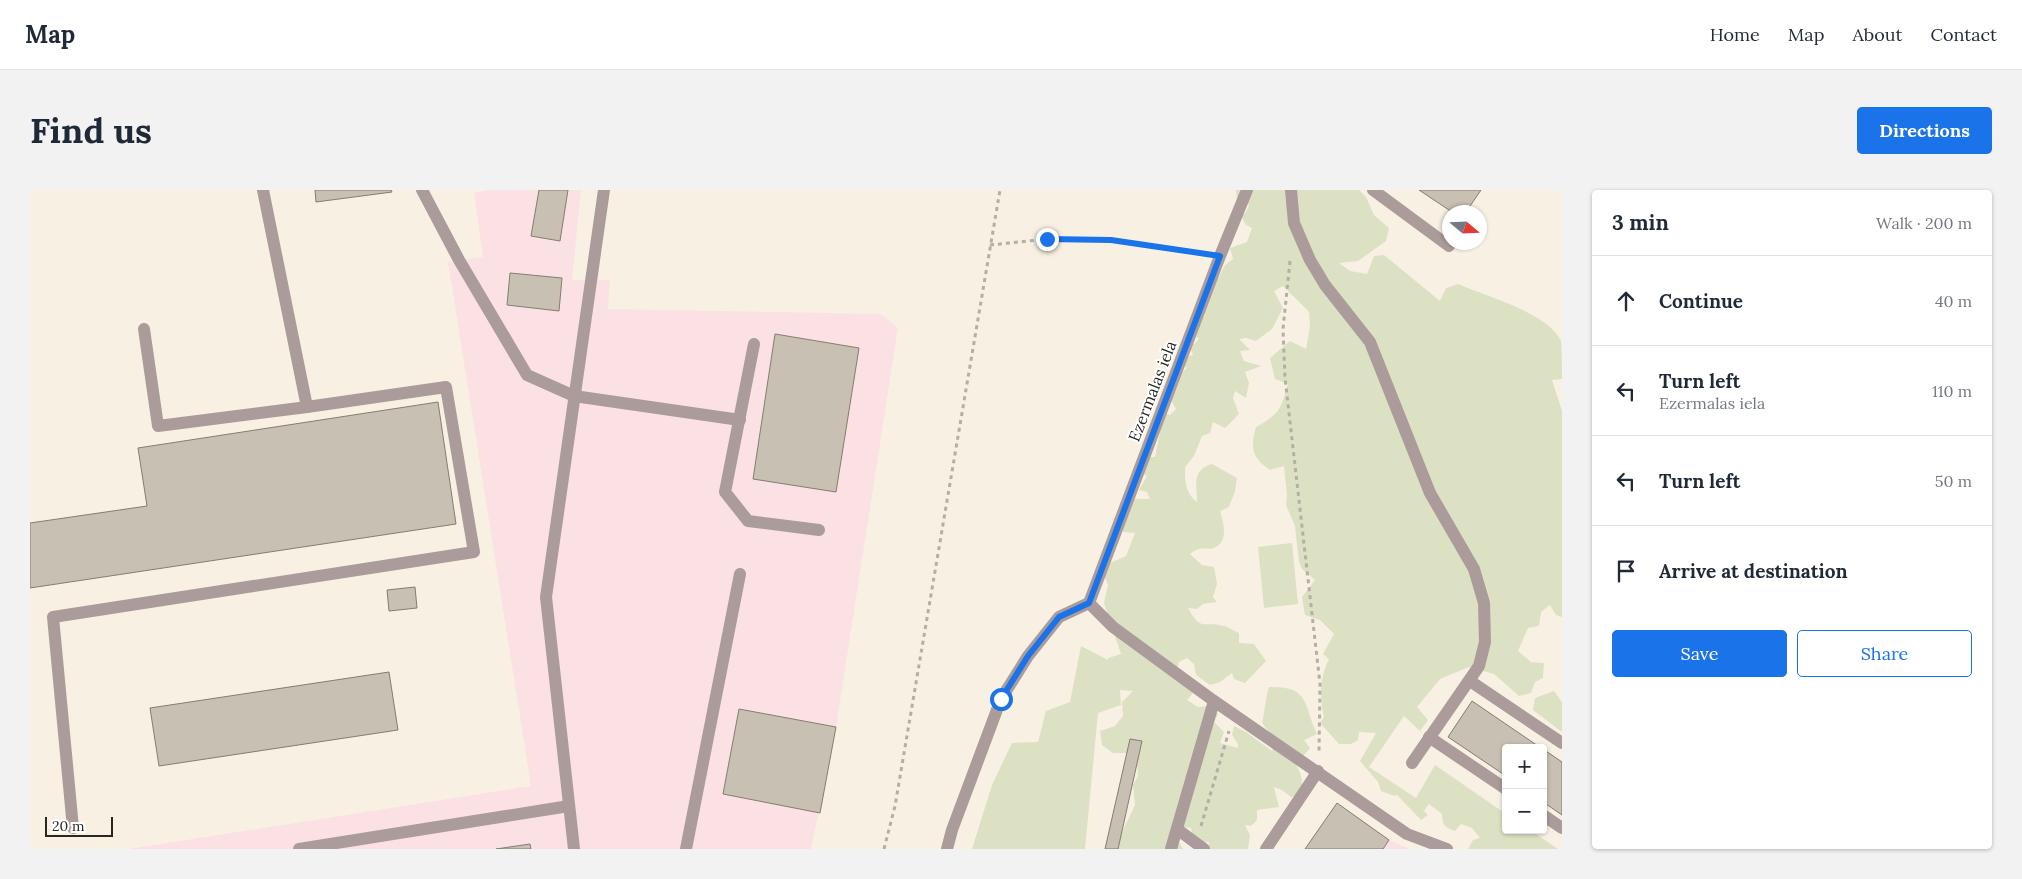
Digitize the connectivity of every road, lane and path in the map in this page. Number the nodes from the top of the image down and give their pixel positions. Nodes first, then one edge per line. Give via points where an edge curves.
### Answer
1 (263, 190) edge
2 (422, 190) edge
3 (604, 190) edge
4 (1000, 190) edge
5 (1247, 190) edge
6 (1291, 190) edge
7 (1373, 190) edge
8 (1294, 223) junction
9 (1442, 241) edge
10 (990, 245) junction
11 (1220, 256) junction
12 (144, 329) dead end
13 (754, 344) dead end
14 (574, 396) junction
15 (306, 407) junction
16 (740, 420) junction
17 (819, 530) dead end
18 (740, 574) dead end
19 (1089, 603) junction
20 (1470, 681) junction
21 (1214, 700) junction
22 (1234, 714) junction
23 (1429, 737) junction
24 (1562, 743) edge
25 (1412, 763) dead end
26 (1318, 771) junction
27 (1502, 786) edge
28 (569, 806) junction
29 (1547, 818) edge
30 (72, 828) dead end
31 (1562, 828) edge
32 (1177, 829) junction
33 (1200, 846) edge
34 (299, 849) edge
35 (574, 849) edge
36 (686, 849) edge
37 (884, 849) edge
38 (947, 849) edge
39 (1171, 849) edge
40 (1266, 849) edge
41 (1447, 849) edge

1 - 15 street
2 - 14 street via 527,375
3 - 14 street
4 - 10 path
5 - 11 street, Ezermalas iela
6 - 8 street
7 - 9 street
8 - 20 street via 1310,260 1370,342 1430,493 1474,569 1484,603 1485,642 1479,666
8 - 26 path via 1283,329 1285,378 1320,684
10 - 11 path via 1047,239 1111,240
10 - 37 path via 937,567 895,806
11 - 19 street, Ezermalas iela
12 - 15 street via 158,426
13 - 16 street
14 - 16 street
14 - 28 street via 546,597
15 - 30 street via 446,387 474,552 54,617
16 - 17 street via 726,492 748,521
18 - 36 street
19 - 21 street via 1113,627
19 - 38 street via 1059,617 1028,656 1001,699
20 - 23 street
20 - 24 street
21 - 22 street
21 - 32 street
22 - 26 street
22 - 33 path
23 - 25 street
23 - 27 street
26 - 40 street
26 - 41 street via 1408,834
28 - 34 street
28 - 35 street
29 - 31 street
32 - 33 street
32 - 39 street

